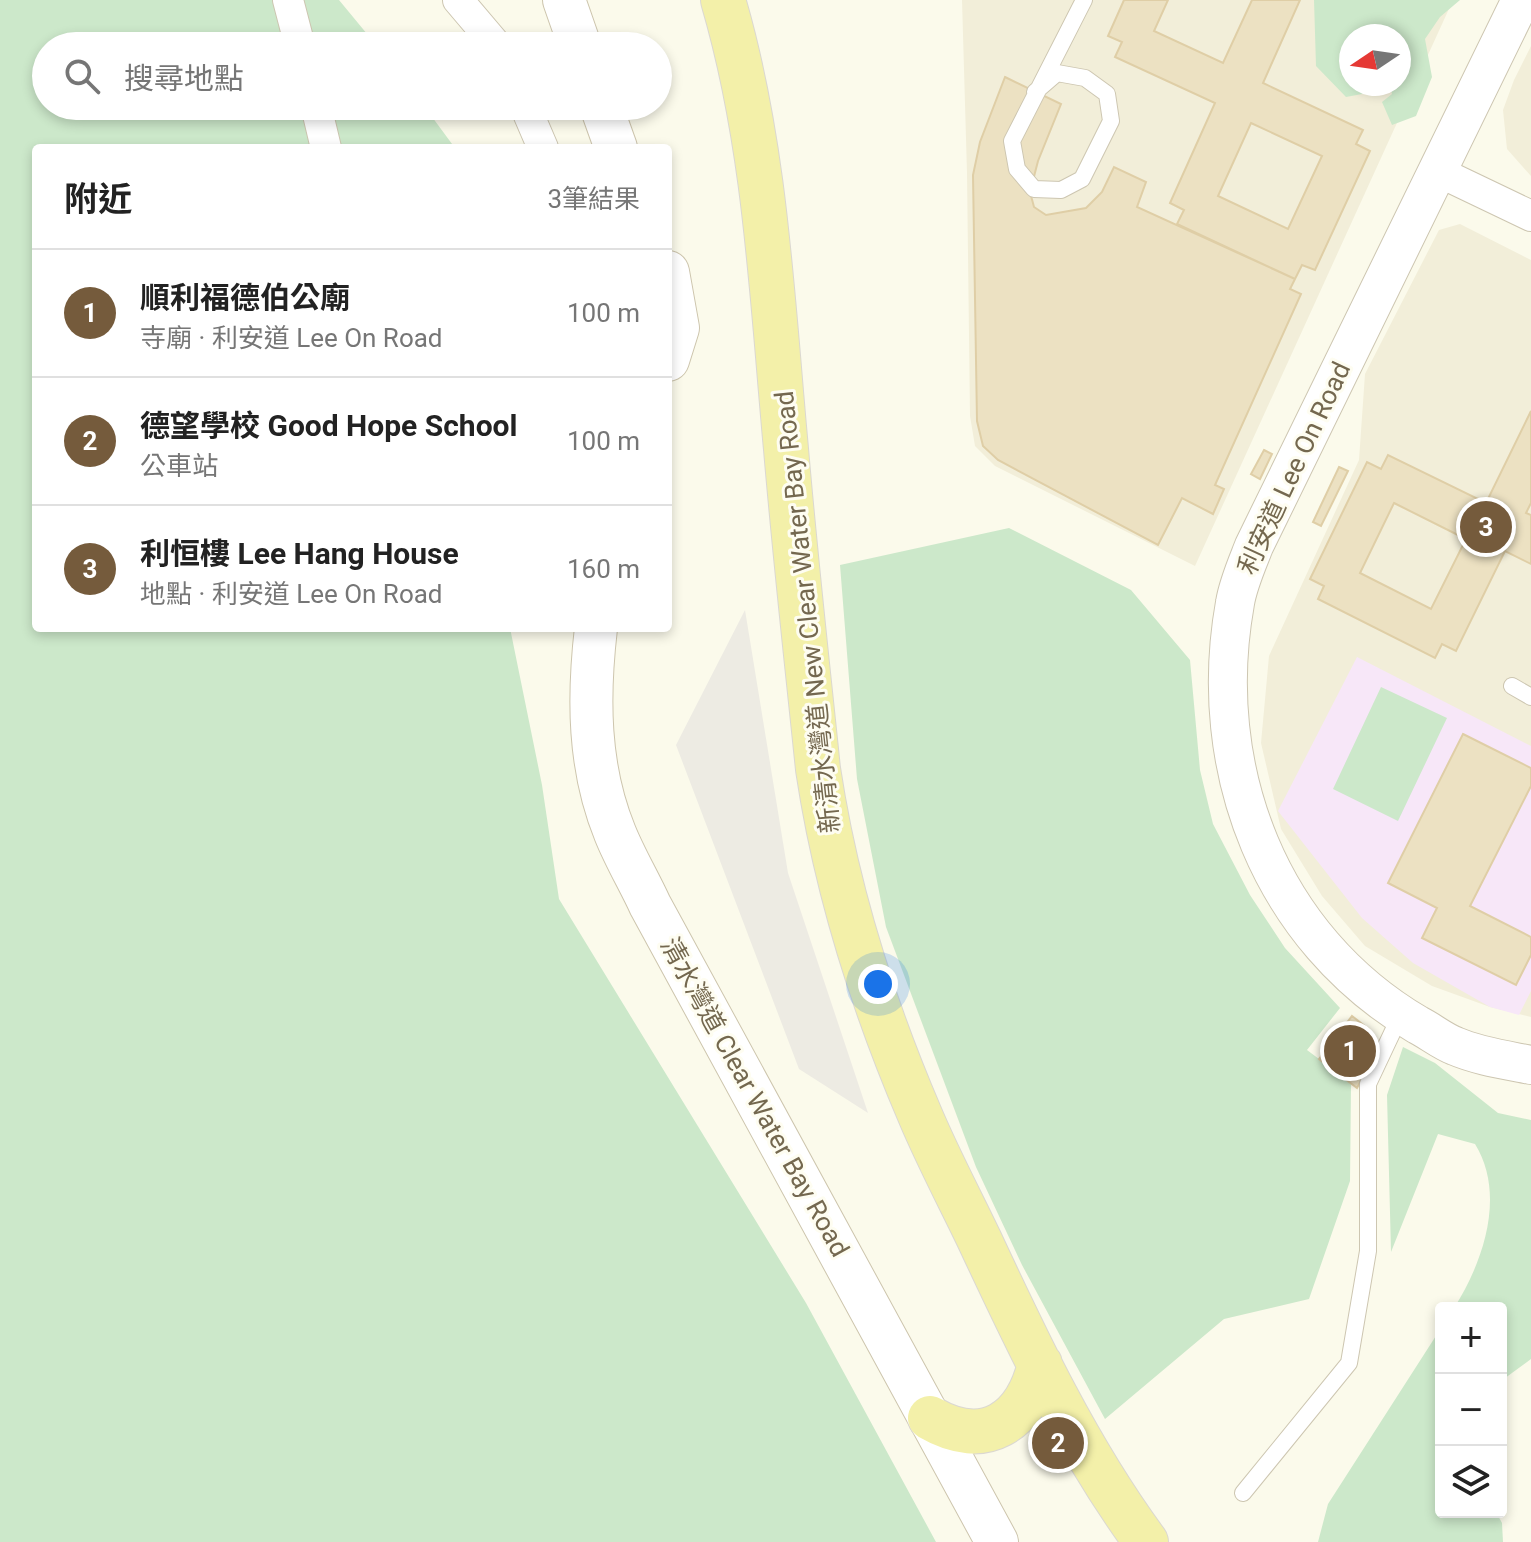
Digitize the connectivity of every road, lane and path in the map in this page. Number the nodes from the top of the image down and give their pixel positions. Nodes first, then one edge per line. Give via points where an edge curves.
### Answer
1 (288, 0) edge
2 (458, 0) edge
3 (564, 0) edge
4 (723, 0) edge
5 (1084, 0) edge
6 (1521, 0) edge
7 (296, 32) edge
8 (485, 32) edge
9 (575, 32) edge
10 (1035, 92) junction
11 (319, 120) edge
12 (531, 120) edge
13 (606, 120) edge
14 (325, 144) edge
15 (541, 144) edge
16 (615, 144) edge
17 (1437, 171) junction
18 (1531, 216) edge
19 (672, 294) edge
20 (672, 347) edge
21 (596, 632) edge
22 (1512, 686) dead end
23 (1531, 697) edge
24 (1401, 1014) junction
25 (1520, 1063) edge
26 (1040, 1364) junction
27 (947, 1426) junction
28 (1243, 1493) dead end
29 (997, 1542) edge
30 (1146, 1542) edge

1 - 7 street
2 - 8 street
3 - 9 main road
4 - 26 main road, 新清水灣道 New Clear Water Bay Road via 742,74 768,241 818,769 842,892 873,997 904,1076
5 - 10 lane
6 - 17 street, 利安道 Lee On Road
10 - 10 lane via 1057,73 1085,78 1107,94 1111,121 1082,179 1061,190 1034,189 1017,169 1012,141
11 - 14 street
12 - 15 street
13 - 16 main road
17 - 18 street
17 - 24 street, 利安道 Lee On Road via 1254,546 1235,601 1226,678 1243,798 1257,843 1282,892 1358,984
19 - 20 main road via 678,328
21 - 27 main road, 清水灣道 Clear Water Bay Road via 591,730 615,833 650,905
22 - 23 lane
24 - 25 street, 利安道 Lee On Road via 1455,1046
24 - 28 lane via 1368,1084 1368,1251 1349,1363
26 - 27 main road via 1028,1399 1008,1420 977,1433
26 - 30 main road, 新清水灣道 New Clear Water Bay Road via 1093,1464
27 - 29 main road, 清水灣道 Clear Water Bay Road

